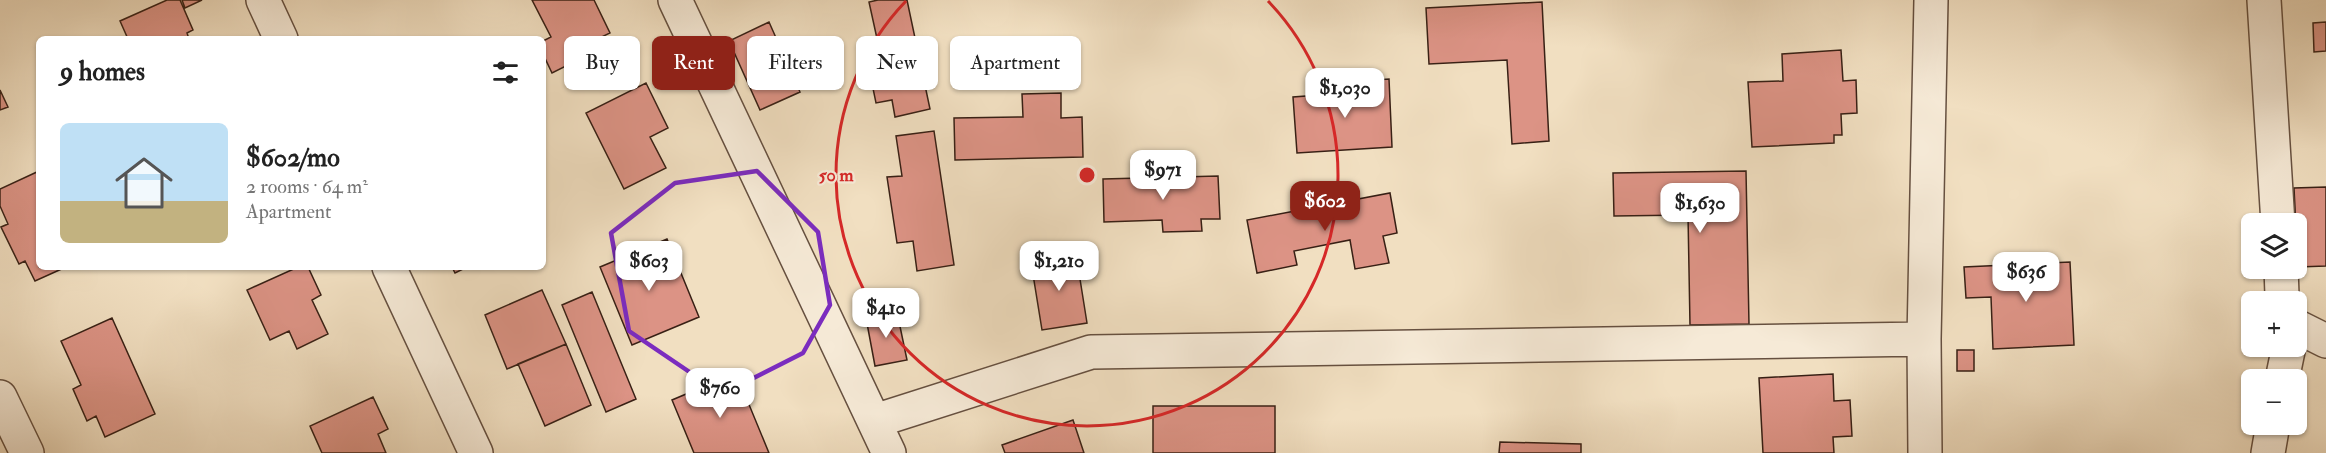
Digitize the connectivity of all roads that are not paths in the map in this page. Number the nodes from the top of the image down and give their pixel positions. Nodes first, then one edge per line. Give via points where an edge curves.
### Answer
1 (263, 0) edge
2 (675, 0) edge
3 (1931, 0) edge
4 (2264, 0) edge
5 (280, 36) edge
6 (2277, 213) edge
7 (390, 270) edge
8 (2307, 332) edge
9 (1924, 339) junction
10 (2326, 341) edge
11 (0, 397) edge
12 (875, 421) junction
13 (2271, 435) edge
14 (27, 453) edge
15 (476, 453) edge
16 (889, 453) edge
17 (1925, 453) edge
18 (2268, 453) edge

1 - 5 street
2 - 12 street
3 - 9 street
4 - 6 street
7 - 15 street
8 - 10 street
9 - 12 street via 1091,352
9 - 17 street
11 - 14 street
12 - 16 street
13 - 18 street

